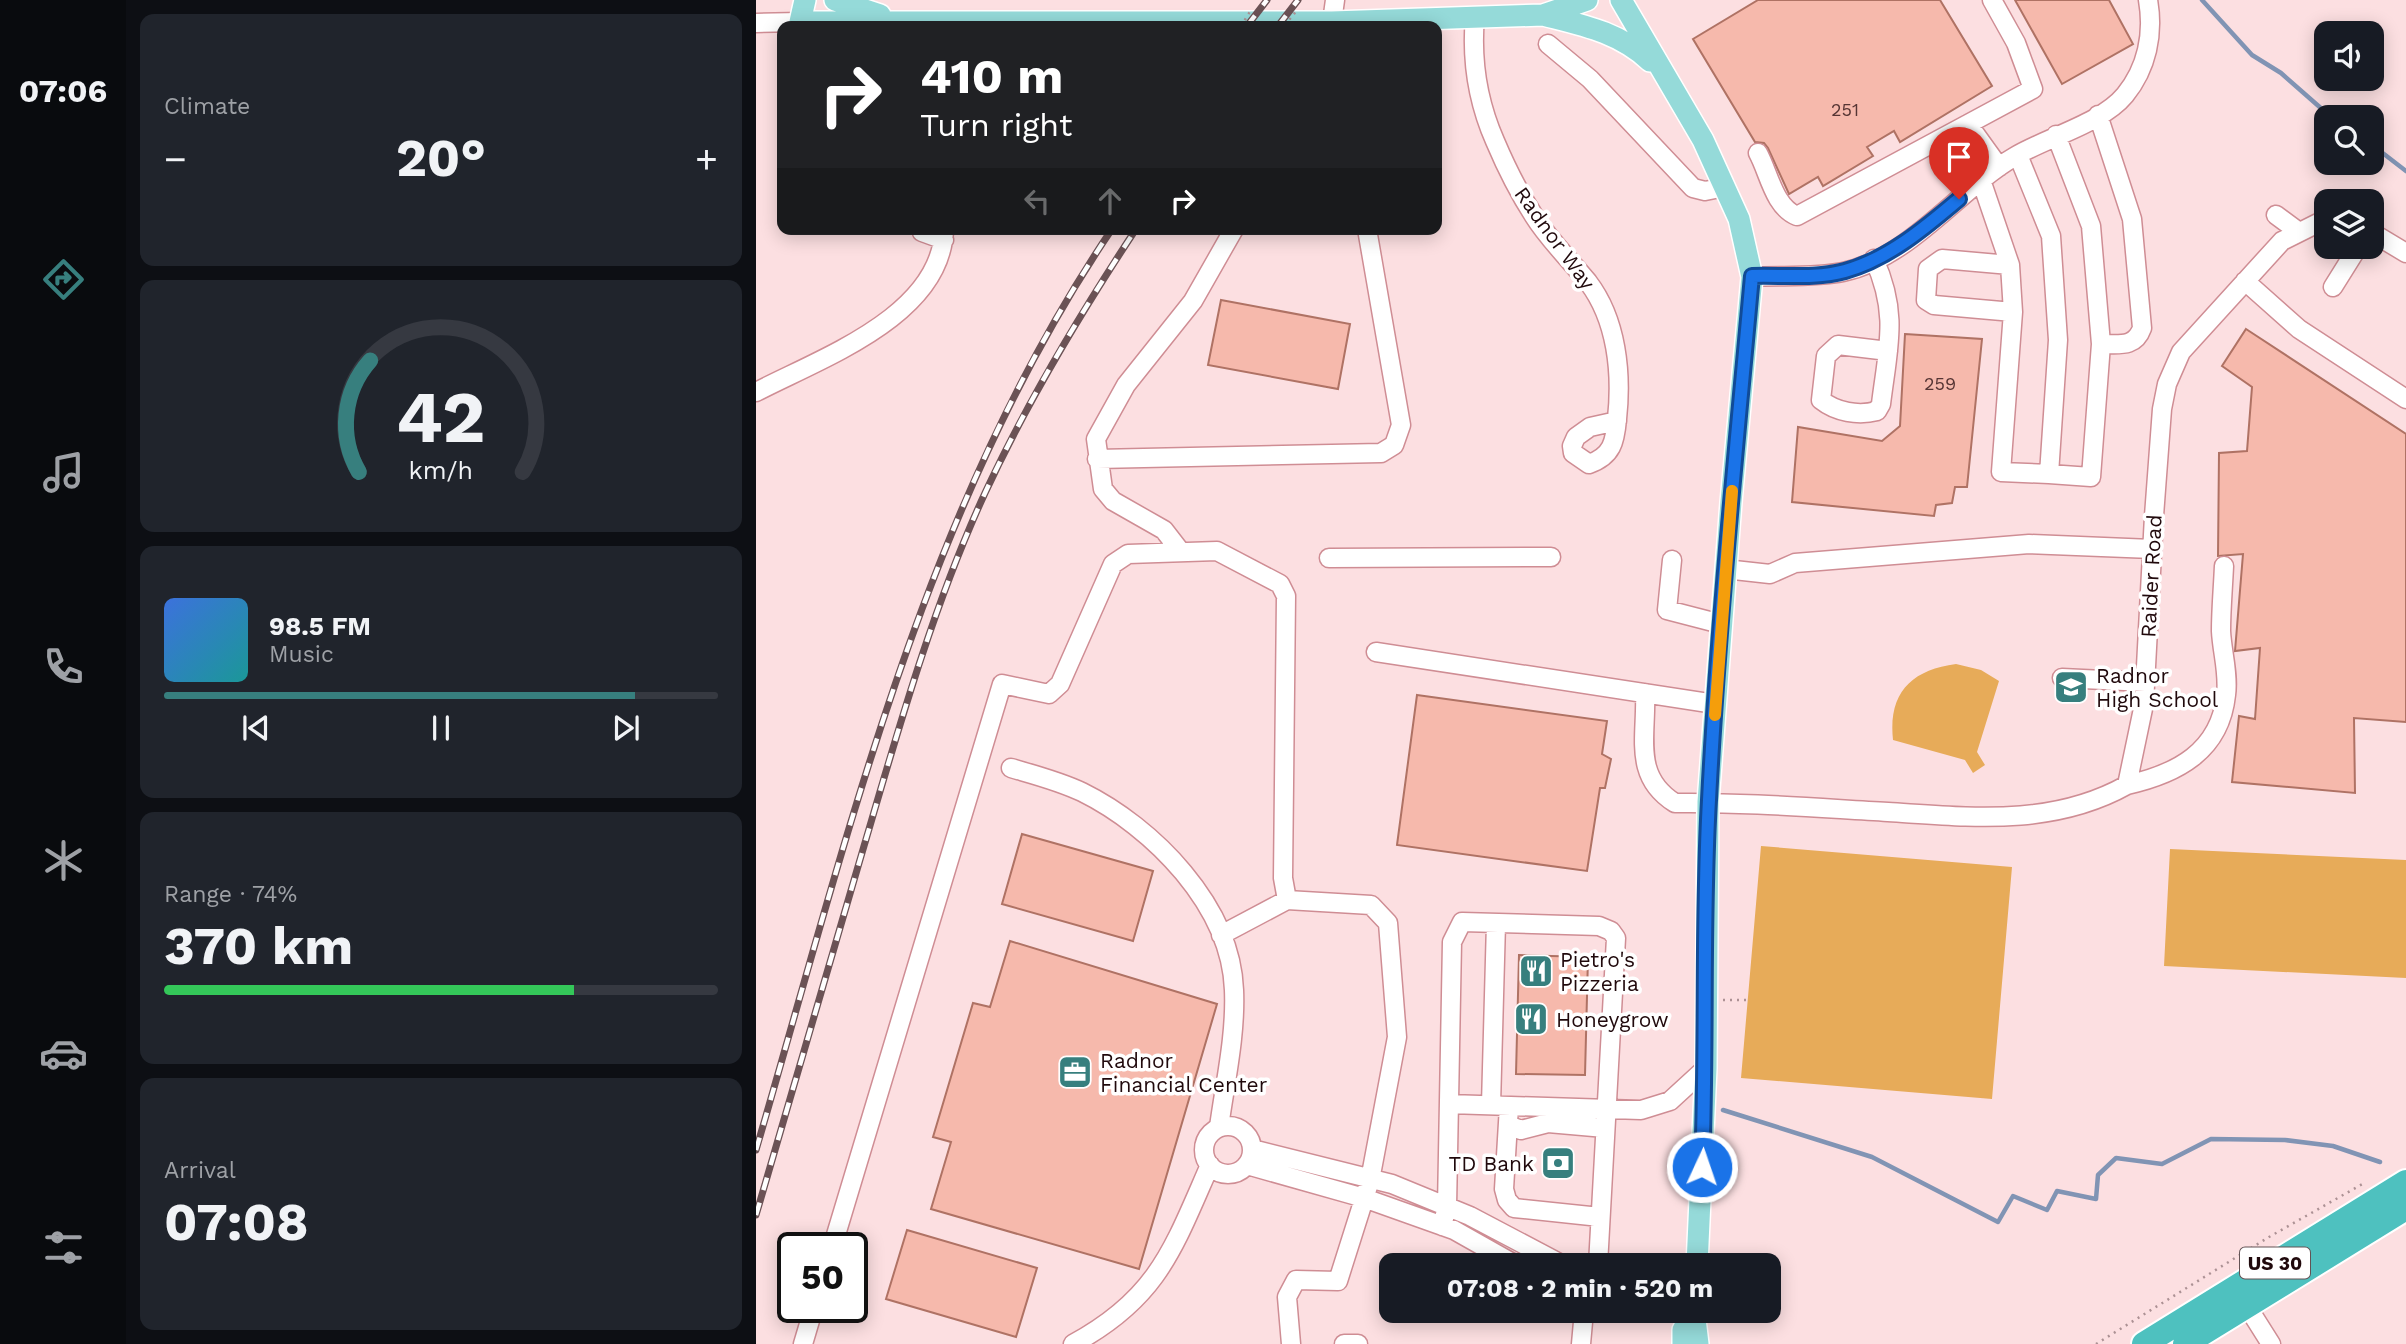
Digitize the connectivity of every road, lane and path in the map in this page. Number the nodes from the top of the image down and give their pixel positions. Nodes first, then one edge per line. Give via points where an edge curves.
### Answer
1 (805, 0) edge
2 (835, 0) edge
3 (1335, 0) edge
4 (1587, 0) edge
5 (1621, 0) edge
6 (1992, 0) edge
7 (2148, 0) edge
8 (1298, 9) dead end
9 (1251, 10) dead end
10 (1543, 15) junction
11 (1475, 17) junction
12 (800, 21) edge
13 (902, 21) edge
14 (1244, 21) edge
15 (1289, 21) edge
16 (1332, 21) edge
17 (1361, 21) edge
18 (756, 23) edge
19 (777, 23) edge
20 (1548, 44) dead end
21 (1659, 69) junction
22 (2098, 115) junction
23 (1968, 124) junction
24 (2056, 135) junction
25 (1758, 153) dead end
26 (2018, 155) junction
27 (1998, 167) junction
28 (1981, 180) junction
29 (1725, 187) junction
30 (2276, 215) dead end
31 (2314, 225) edge
32 (2299, 232) junction
33 (944, 235) edge
34 (1230, 235) edge
35 (1368, 235) edge
36 (2384, 240) edge
37 (2406, 253) edge
38 (1874, 259) junction
39 (2350, 259) edge
40 (2010, 265) junction
41 (1752, 276) junction
42 (2245, 281) junction
43 (2333, 286) dead end
44 (2013, 312) junction
45 (2101, 344) junction
46 (1888, 351) junction
47 (756, 392) edge
48 (2406, 399) edge
49 (1617, 421) dead end
50 (1097, 460) junction
51 (2049, 474) junction
52 (2152, 549) junction
53 (1181, 552) junction
54 (1551, 557) dead end
55 (1329, 558) dead end
56 (1672, 560) dead end
57 (2224, 566) dead end
58 (1726, 569) junction
59 (1721, 624) junction
60 (1376, 652) dead end
61 (2062, 678) dead end
62 (2145, 682) junction
63 (1645, 693) junction
64 (1715, 704) junction
65 (1011, 768) dead end
66 (2127, 785) junction
67 (1709, 802) junction
68 (1287, 900) junction
69 (1496, 923) junction
70 (1221, 935) junction
71 (1706, 999) junction
72 (1747, 1000) dead end
73 (1706, 1068) junction
74 (1449, 1104) junction
75 (1500, 1105) junction
76 (1606, 1108) junction
77 (1508, 1125) junction
78 (1219, 1127) junction
79 (1605, 1128) junction
80 (1250, 1157) junction
81 (1290, 1158) junction
82 (1210, 1165) junction
83 (1331, 1170) junction
84 (1285, 1176) junction
85 (1370, 1180) junction
86 (2368, 1181) dead end
87 (2406, 1182) edge
88 (1325, 1188) junction
89 (1364, 1198) junction
90 (1447, 1207) junction
91 (2406, 1209) edge
92 (1601, 1217) junction
93 (1442, 1226) junction
94 (837, 1232) edge
95 (1493, 1253) edge
96 (1539, 1253) edge
97 (1599, 1253) edge
98 (1698, 1253) edge
99 (2247, 1306) junction
100 (809, 1323) edge
101 (1583, 1323) edge
102 (1685, 1323) edge
103 (1692, 1323) edge
104 (803, 1344) edge
105 (1073, 1344) edge
106 (1291, 1344) edge
107 (1344, 1344) edge
108 (1359, 1344) edge
109 (1581, 1344) edge
110 (1683, 1344) edge
111 (1698, 1344) edge
112 (2096, 1344) edge
113 (2144, 1344) edge
114 (2185, 1344) edge
115 (2271, 1344) edge

1 - 12 main road
2 - 13 main road
3 - 16 street
4 - 10 main road
5 - 21 main road
6 - 23 street via 2016,43 2033,89
7 - 22 street via 2149,48 2138,75 2124,96
8 - 15 path, bridge
9 - 14 path, bridge
10 - 11 main road
10 - 21 main road via 1622,39
11 - 17 main road
11 - 49 street, Radnor Way via 1472,52 1478,93 1494,140 1534,216 1589,284 1604,311 1618,368
18 - 19 street
20 - 29 street via 1590,79 1693,188
21 - 29 main road via 1703,140
22 - 24 street
22 - 45 street via 2132,219 2142,328 2139,338 2130,344
23 - 25 street via 1797,216 1787,212 1776,196
23 - 27 street
24 - 26 street
24 - 45 street via 2091,226
26 - 27 street
26 - 51 street via 2051,236 2058,340
27 - 28 street
28 - 38 street via 1918,234
28 - 40 street
29 - 41 main road via 1739,219
30 - 32 street
31 - 32 street, Raider Road
32 - 42 street, Raider Road via 2282,241
33 - 47 street via 928,280 909,304 891,319
34 - 50 street via 1185,312 1126,385 1096,439
35 - 50 street via 1401,425 1387,451
36 - 37 street
38 - 41 street via 1843,272
38 - 46 street via 1889,299
39 - 43 street
40 - 44 street
40 - 44 street via 1942,259 1928,269 1924,292 1934,305
41 - 58 main road
42 - 48 street via 2299,329
42 - 52 street, Raider Road via 2181,352 2167,384
44 - 51 street via 2001,472
45 - 51 street via 2091,477
46 - 46 street via 1877,411 1833,410 1821,400 1826,356 1838,345
50 - 53 street via 1102,489 1113,501 1164,530
52 - 58 street via 2069,544 1977,546 1796,563 1770,574
52 - 62 street, Raider Road
53 - 68 street via 1228,554 1280,584 1286,596 1283,878
53 - 94 street via 1128,554 1113,564 1060,684 1049,694 1002,684
54 - 55 street
56 - 59 street via 1667,610
57 - 66 street via 2221,632 2226,695 2218,725 2202,750 2175,771
58 - 59 main road
59 - 64 main road
60 - 63 street
61 - 62 street
62 - 66 street, Raider Road
63 - 64 street
63 - 67 street via 1646,773 1658,792 1675,803
64 - 67 main road
65 - 70 street via 1067,785 1130,823 1178,868
66 - 67 street via 2100,800 2056,813 2000,818
67 - 71 main road
68 - 70 street
68 - 85 street via 1371,905 1388,923 1397,1037
69 - 74 street via 1462,922 1452,942
69 - 75 street
69 - 76 street via 1599,926 1616,938
70 - 78 street via 1234,988
71 - 72 path
71 - 73 main road
73 - 76 street via 1670,1101 1656,1107
73 - 98 main road
74 - 75 street
74 - 90 street
75 - 76 street
75 - 77 street
76 - 79 street
77 - 79 street via 1521,1130 1548,1123
77 - 92 street via 1504,1189 1514,1208
78 - 80 street via 1242,1130
78 - 82 street via 1205,1144
79 - 92 street
80 - 81 street
80 - 82 street via 1231,1174
80 - 84 street
81 - 83 street
81 - 84 street
82 - 105 street via 1173,1246 1146,1288 1121,1315
83 - 85 street
83 - 88 street
84 - 88 street
85 - 89 street
85 - 90 street via 1392,1184
86 - 112 path
87 - 113 highway, US 30
88 - 89 street
89 - 93 street
89 - 106 street via 1338,1280 1296,1280 1287,1297
90 - 93 street
90 - 96 street
91 - 99 highway, US 30
92 - 97 street
93 - 95 street
99 - 114 highway, US 30
99 - 115 street
100 - 104 street
101 - 109 street
102 - 110 main road
103 - 111 main road
107 - 108 street

